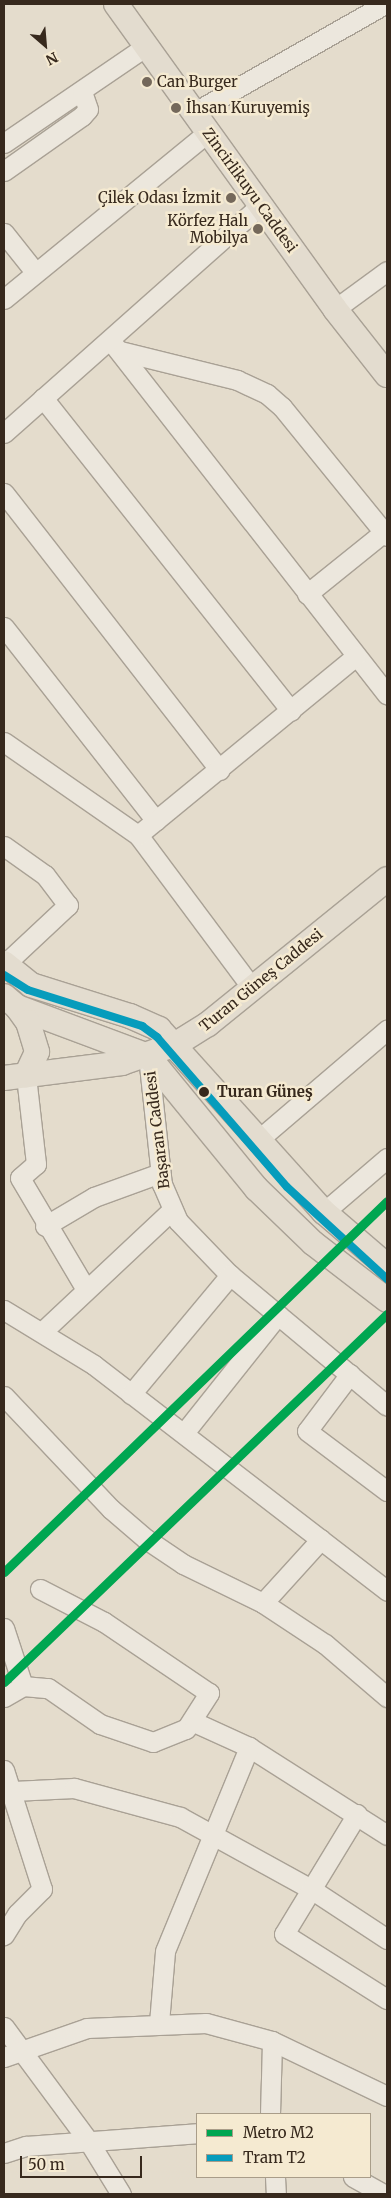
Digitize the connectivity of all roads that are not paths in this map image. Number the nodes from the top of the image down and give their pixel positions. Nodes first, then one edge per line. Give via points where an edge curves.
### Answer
1 (116, 4) edge
2 (383, 8) edge
3 (146, 46) junction
4 (82, 92) junction
5 (194, 113) junction
6 (208, 132) junction
7 (4, 143) edge
8 (4, 171) edge
9 (262, 204) junction
10 (4, 233) edge
11 (387, 271) edge
12 (35, 272) junction
13 (4, 299) edge
14 (335, 309) junction
15 (115, 346) junction
16 (387, 375) edge
17 (43, 398) junction
18 (4, 433) edge
19 (4, 494) edge
20 (386, 534) edge
21 (307, 594) junction
22 (4, 627) edge
23 (356, 656) junction
24 (380, 672) edge
25 (387, 695) edge
26 (291, 711) junction
27 (4, 742) edge
28 (220, 770) junction
29 (156, 821) junction
30 (138, 835) junction
31 (4, 846) edge
32 (387, 879) edge
33 (5, 963) edge
34 (31, 985) junction
35 (252, 988) junction
36 (10, 1002) edge
37 (387, 1030) edge
38 (176, 1044) junction
39 (148, 1056) junction
40 (15, 1077) edge
41 (258, 1140) junction
42 (387, 1158) edge
43 (160, 1173) junction
44 (172, 1210) junction
45 (324, 1212) junction
46 (45, 1226) junction
47 (387, 1266) edge
48 (230, 1275) junction
49 (85, 1288) junction
50 (387, 1300) edge
51 (4, 1310) edge
52 (278, 1315) junction
53 (43, 1331) junction
54 (350, 1374) junction
55 (132, 1394) junction
56 (4, 1396) edge
57 (387, 1406) edge
58 (184, 1433) junction
59 (387, 1491) edge
60 (321, 1539) junction
61 (40, 1589) dead end
62 (387, 1591) edge
63 (263, 1603) junction
64 (4, 1628) edge
65 (23, 1686) junction
66 (4, 1697) edge
67 (387, 1697) edge
68 (194, 1722) junction
69 (249, 1747) junction
70 (4, 1770) edge
71 (13, 1791) junction
72 (357, 1814) junction
73 (212, 1832) junction
74 (387, 1835) edge
75 (311, 1889) junction
76 (4, 1935) edge
77 (387, 1939) edge
78 (387, 1999) edge
79 (159, 2023) junction
80 (4, 2027) edge
81 (272, 2041) junction
82 (12, 2054) edge
83 (387, 2096) edge
84 (270, 2113) edge
85 (196, 2133) edge
86 (89, 2142) junction
87 (4, 2153) edge
88 (275, 2178) edge
89 (354, 2178) edge
90 (121, 2194) edge
91 (276, 2194) edge
92 (384, 2194) edge

1 - 3 main road, Zincirlikuyu Caddesi
2 - 5 street
3 - 4 street
3 - 5 main road, Zincirlikuyu Caddesi
4 - 7 street
4 - 8 street via 88,110
5 - 6 main road, Zincirlikuyu Caddesi
6 - 9 main road, Zincirlikuyu Caddesi
6 - 12 street
9 - 14 main road, Zincirlikuyu Caddesi
9 - 15 street
10 - 12 street
11 - 14 street
12 - 13 street
14 - 16 main road, Zincirlikuyu Caddesi
15 - 17 street
15 - 20 street via 237,380 267,394 282,407
15 - 21 street
17 - 18 street
17 - 26 street
19 - 28 street
20 - 21 street
21 - 23 street
22 - 29 street
23 - 24 street
23 - 26 street
24 - 25 street
26 - 28 street
27 - 30 street
28 - 29 street
29 - 30 street
30 - 35 street
31 - 33 street via 45,875 68,905
32 - 35 main road, Turan Güneş Caddesi
33 - 34 main road
34 - 36 main road
34 - 38 main road via 148,1022
35 - 38 main road, Turan Güneş Caddesi via 208,1024
36 - 39 main road
36 - 40 main road via 28,1022 37,1052
37 - 41 street
38 - 39 main road, Turan Güneş Caddesi
38 - 41 main road
39 - 40 main road, Turan Güneş Caddesi
39 - 43 street, Başaran Caddesi
39 - 50 main road via 256,1188 313,1243
40 - 46 street via 36,1164 20,1178
41 - 45 main road
42 - 45 street
43 - 44 street, Başaran Caddesi
43 - 46 street via 94,1197
44 - 48 street, Başaran Caddesi via 188,1234
44 - 49 street
45 - 47 main road
46 - 49 street
48 - 52 street, Başaran Caddesi
48 - 55 street
49 - 53 street
51 - 53 street
52 - 54 street, Başaran Caddesi
52 - 58 street
53 - 55 street
54 - 57 street, Başaran Caddesi
54 - 59 street via 307,1431
55 - 58 street
56 - 63 street via 111,1509 146,1539 183,1564
58 - 60 street
60 - 62 street
60 - 63 street
61 - 68 street via 104,1622 209,1693
63 - 67 street via 325,1644
64 - 65 street
65 - 66 street
65 - 68 street via 41,1686 58,1692 84,1714 136,1739 160,1741
68 - 69 street
69 - 72 street
69 - 73 street
70 - 71 street
71 - 73 street via 57,1786 104,1794 152,1807
71 - 76 street via 42,1889 17,1914
72 - 74 street
72 - 75 street
73 - 75 street
73 - 79 street via 164,1951
75 - 77 street
75 - 78 street via 284,1934
79 - 81 street via 215,2024
79 - 82 street via 88,2028
80 - 82 street
81 - 83 street
81 - 84 street
82 - 86 street
85 - 86 street
86 - 87 street via 26,2146
86 - 90 street
88 - 91 street
89 - 92 street

